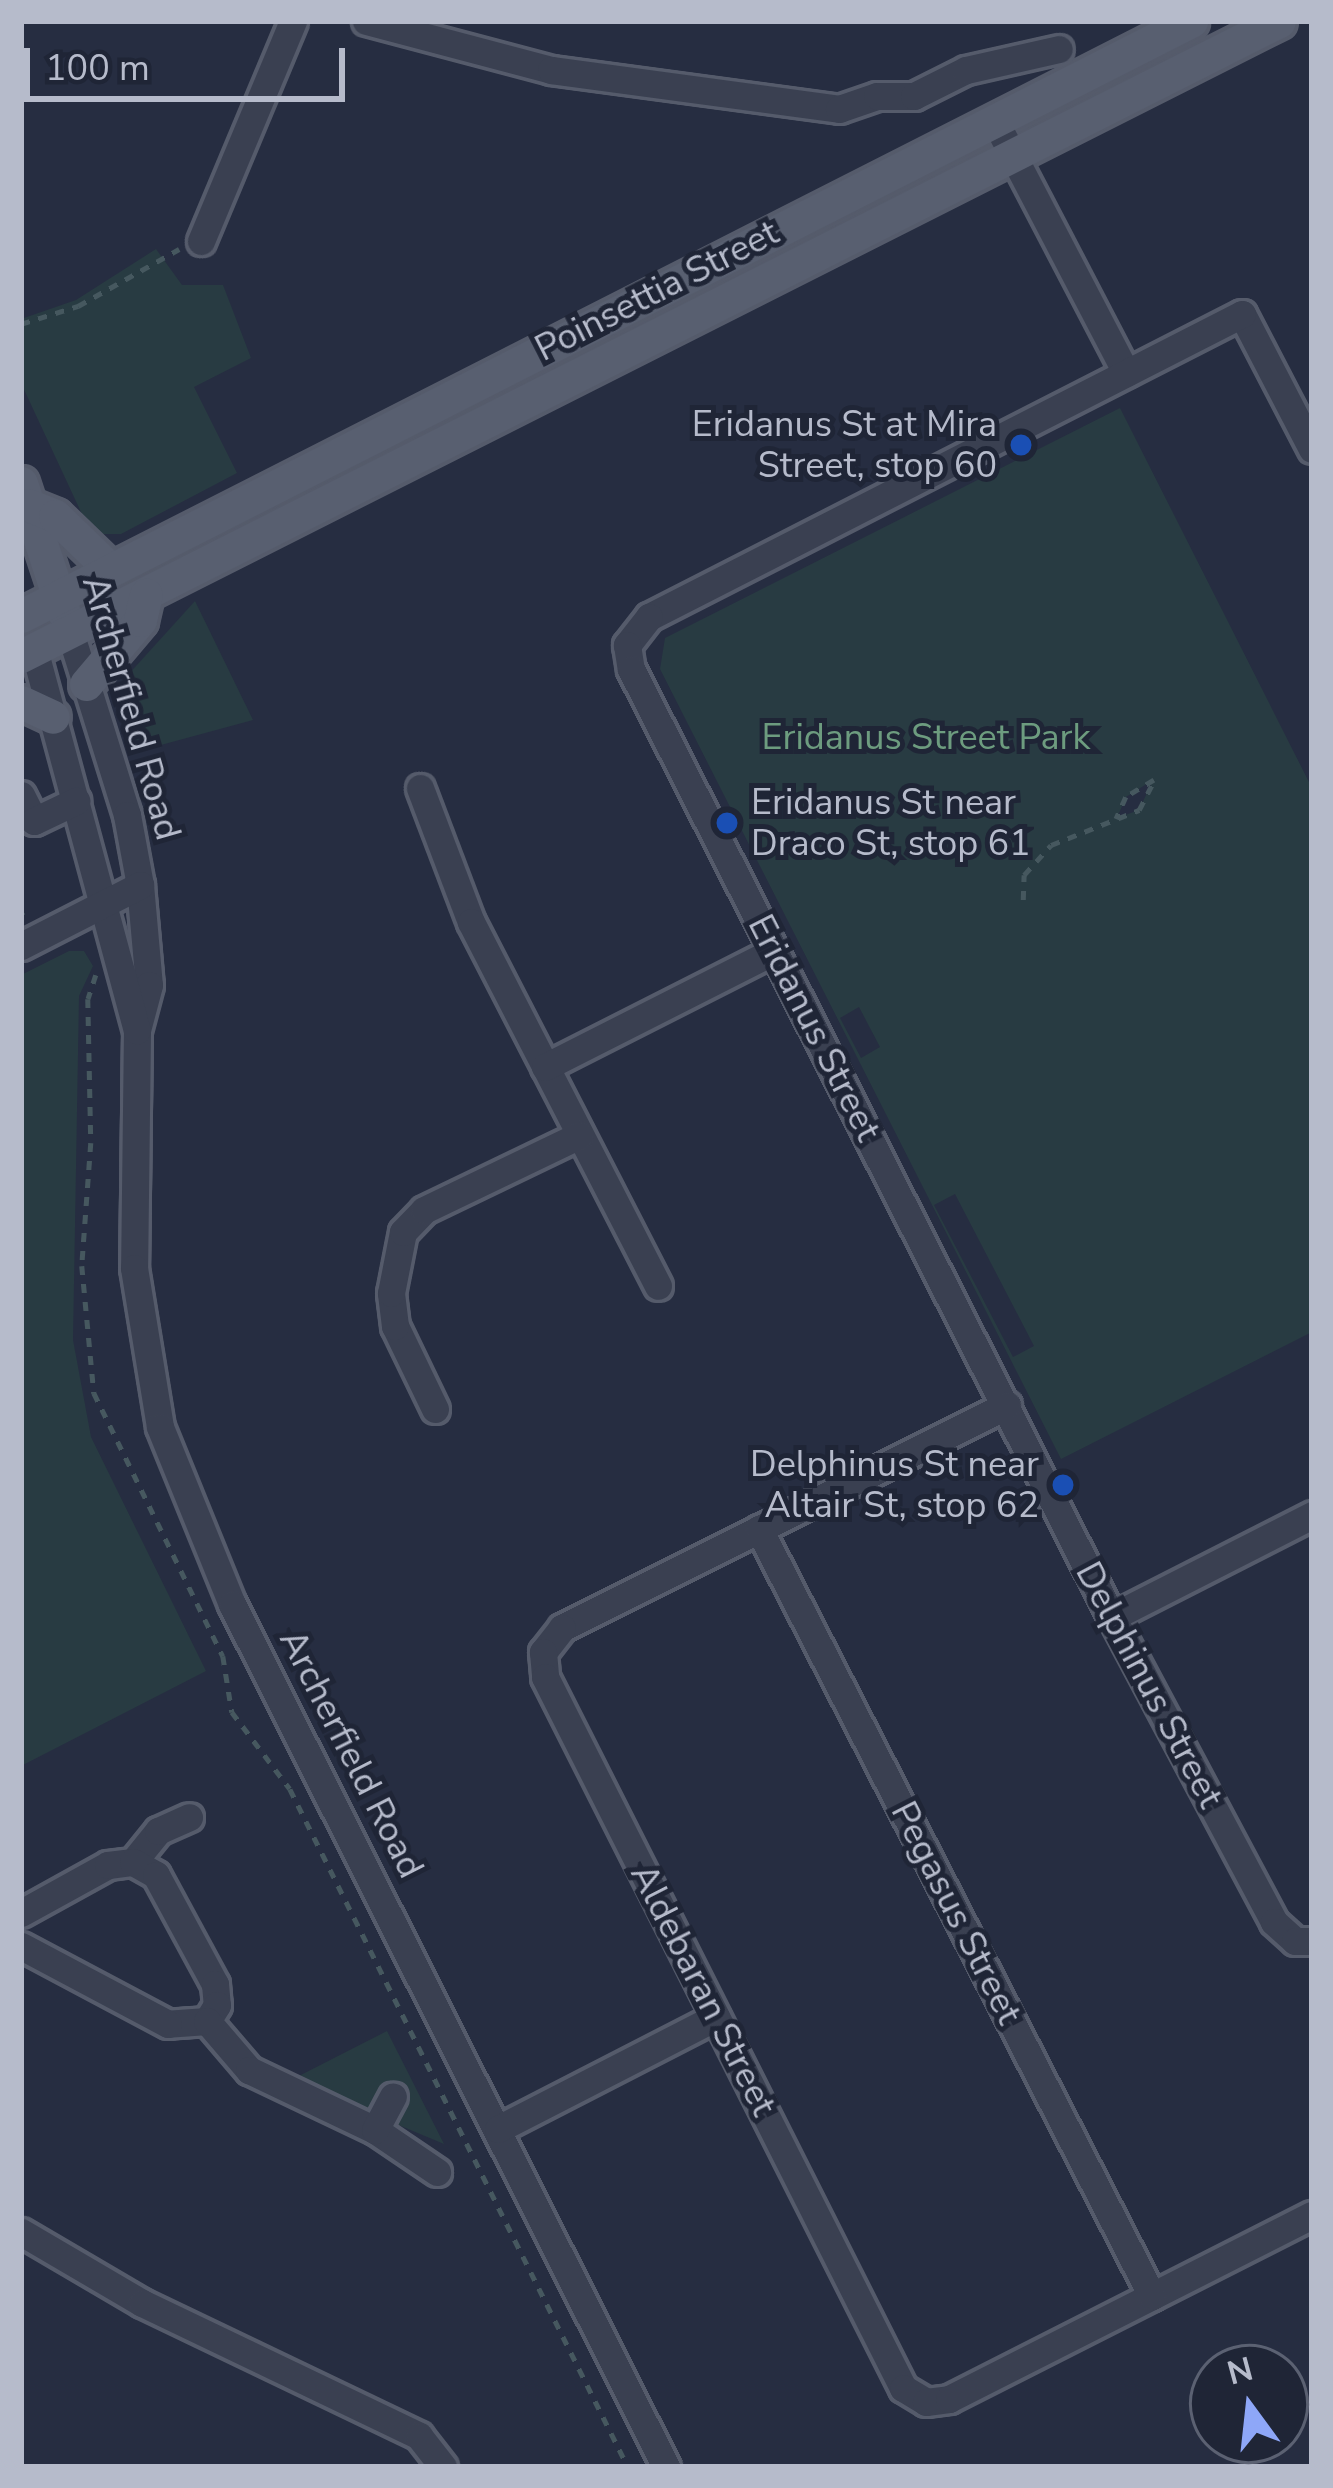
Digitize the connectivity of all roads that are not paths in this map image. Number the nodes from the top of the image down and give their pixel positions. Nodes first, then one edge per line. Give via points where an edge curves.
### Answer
1 (293, 21) edge
2 (366, 21) edge
3 (1191, 21) edge
4 (1279, 21) edge
5 (1059, 50) dead end
6 (995, 121) junction
7 (1012, 154) junction
8 (201, 242) road end
9 (1126, 374) junction
10 (1312, 449) edge
11 (25, 494) edge
12 (111, 571) junction
13 (146, 595) junction
14 (58, 597) junction
15 (22, 612) edge
16 (70, 632) junction
17 (28, 652) edge
18 (86, 684) junction
19 (21, 702) edge
20 (53, 717) junction
21 (420, 788) dead end
22 (21, 795) edge
23 (76, 801) junction
24 (140, 885) junction
25 (101, 905) junction
26 (21, 946) edge
27 (774, 950) junction
28 (137, 1030) junction
29 (545, 1067) junction
30 (580, 1135) junction
31 (658, 1286) dead end
32 (1006, 1405) junction
33 (435, 1409) dead end
34 (1312, 1515) edge
35 (759, 1529) junction
36 (1112, 1617) junction
37 (189, 1817) dead end
38 (133, 1862) junction
39 (21, 1913) edge
40 (1312, 1941) edge
41 (21, 1946) edge
42 (716, 2017) junction
43 (207, 2021) junction
44 (393, 2096) dead end
45 (498, 2129) junction
46 (375, 2130) junction
47 (437, 2172) dead end
48 (1312, 2215) edge
49 (21, 2232) edge
50 (1152, 2296) junction
51 (443, 2467) edge
52 (666, 2467) edge

1 - 8 street
2 - 5 street via 551,70 839,110 877,96 914,96 966,70
3 - 6 main road, Poinsettia Street
4 - 7 main road, Poinsettia Street
6 - 7 street
6 - 12 main road, Poinsettia Street
7 - 9 street
7 - 13 main road, Poinsettia Street
9 - 10 street via 1242,314
9 - 27 street, Eridanus Street via 649,617 631,635 631,669
11 - 12 main road
11 - 14 main road, Archerfield Road
12 - 14 main road, Poinsettia Street
13 - 16 main road, Poinsettia Street
13 - 18 main road via 140,620
14 - 15 main road, Poinsettia Street
14 - 16 main road, Archerfield Road
15 - 17 main road, Archerfield Road
16 - 17 main road, Poinsettia Street
16 - 18 street, Archerfield Road
17 - 20 street, Archerfield Road
18 - 24 street, Archerfield Road
19 - 20 main road
20 - 23 street, Archerfield Road
21 - 29 street via 471,922
22 - 23 street via 34,821
23 - 25 street, Archerfield Road
24 - 25 street
24 - 28 street, Archerfield Road via 149,985
25 - 26 street
25 - 28 street, Archerfield Road
27 - 29 street
27 - 32 street, Eridanus Street
28 - 45 street, Archerfield Road via 134,1268 160,1426 232,1604
29 - 30 street
30 - 31 street
30 - 33 street via 424,1210 403,1232 391,1293 394,1326
32 - 35 street, Aldebaran Street
32 - 36 street, Delphinus Street
34 - 36 street
35 - 42 street, Aldebaran Street via 562,1628 543,1652 545,1677
35 - 50 street, Pegasus Street
36 - 40 street, Delphinus Street via 1274,1922 1294,1942
37 - 38 street via 158,1831
38 - 39 street via 108,1865
38 - 43 street via 156,1875 215,1984 217,2005
41 - 43 street via 168,2024
42 - 45 street
42 - 50 street, Aldebaran Street via 903,2388 926,2402 949,2399
43 - 46 street via 250,2070
44 - 46 street
45 - 52 street, Archerfield Road
46 - 47 street
48 - 50 street, Aldebaran Street
49 - 51 street via 142,2302 419,2436

